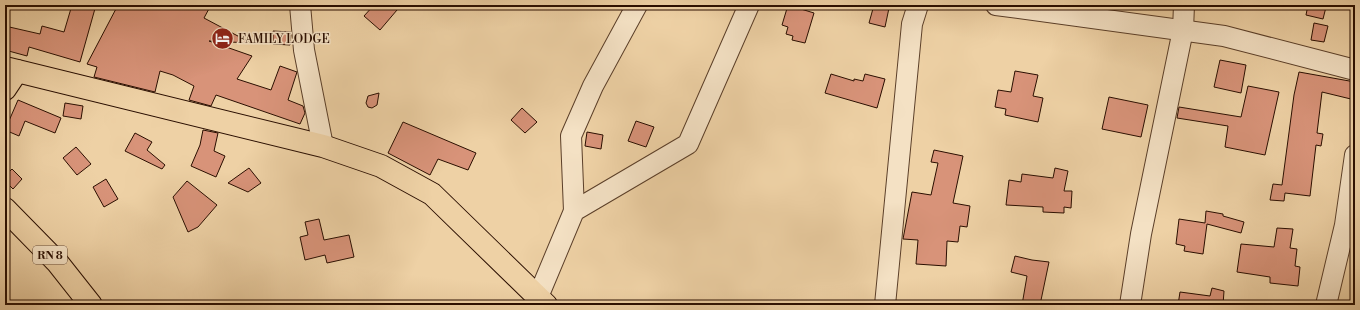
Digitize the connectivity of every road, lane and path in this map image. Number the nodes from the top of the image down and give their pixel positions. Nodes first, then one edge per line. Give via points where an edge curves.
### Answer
1 (300, 5) edge
2 (637, 5) edge
3 (749, 5) edge
4 (918, 5) edge
5 (996, 5) edge
6 (1184, 5) edge
7 (1067, 10) edge
8 (1183, 30) junction
9 (11, 70) edge
10 (1355, 70) edge
11 (5, 89) edge
12 (323, 146) junction
13 (1355, 155) edge
14 (5, 209) edge
15 (574, 211) junction
16 (1350, 226) edge
17 (542, 301) edge
18 (91, 305) edge
19 (885, 305) edge
20 (1130, 305) edge
21 (1326, 305) edge

1 - 12 street via 304,50
2 - 15 street via 593,86 571,136
3 - 15 street via 688,144
4 - 19 street via 912,24
5 - 7 street
6 - 8 street
7 - 8 street
8 - 10 street via 1224,36
8 - 20 street via 1141,234
9 - 11 main road
9 - 12 main road
12 - 17 main road via 381,166 432,194
13 - 16 street
14 - 18 main road, RN 8 via 57,262
15 - 17 street
16 - 21 street

